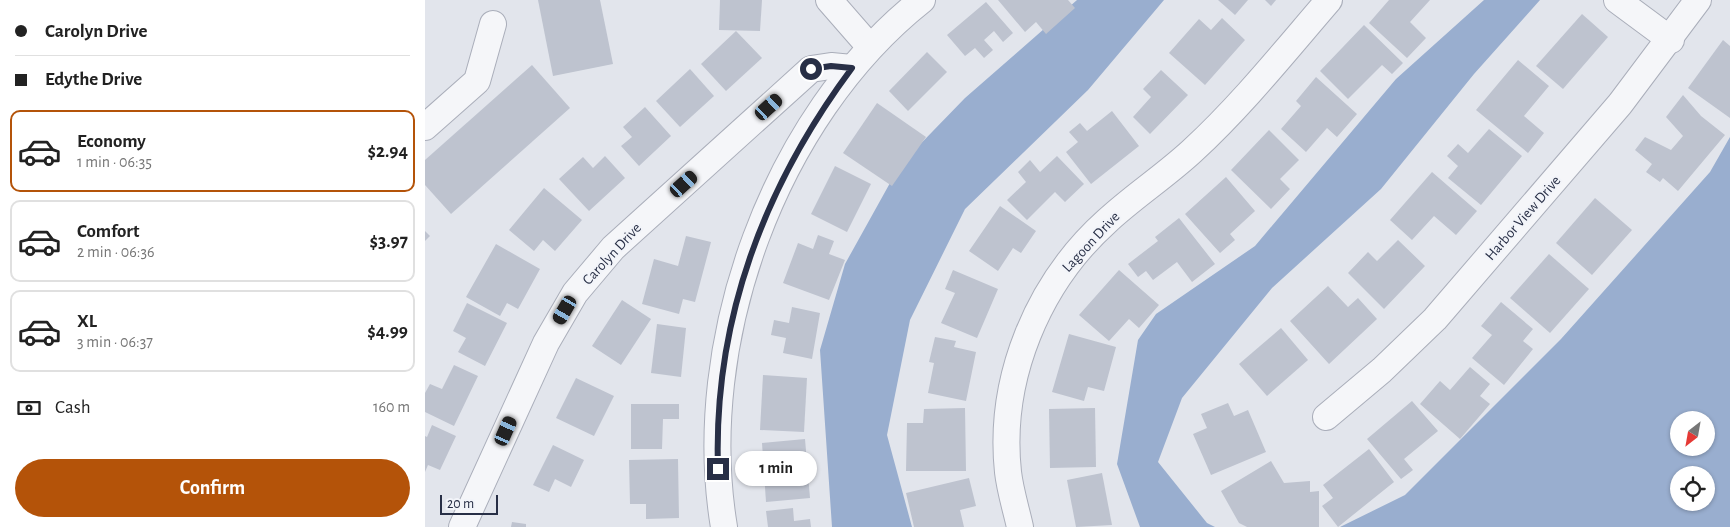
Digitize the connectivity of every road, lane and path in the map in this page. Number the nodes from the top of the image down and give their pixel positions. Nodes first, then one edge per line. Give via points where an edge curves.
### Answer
1 (829, 0) edge
2 (922, 0) edge
3 (1329, 0) edge
4 (1617, 0) edge
5 (1698, 0) edge
6 (493, 24) dead end
7 (1671, 40) junction
8 (870, 47) junction
9 (852, 68) junction
10 (425, 127) edge
11 (1326, 417) dead end
12 (462, 527) edge
13 (724, 527) edge
14 (1021, 527) edge

1 - 8 street
2 - 8 street
3 - 14 street, Lagoon Drive via 1193,151 1107,221 1051,286 1018,357 1010,395 1008,472
4 - 7 street
5 - 7 street, Harbor View Drive
6 - 10 street via 477,81
7 - 11 street, Harbor View Drive via 1554,183 1435,319
8 - 9 street
9 - 12 street, Carolyn Drive via 831,66 811,69 613,248 575,293 546,343
9 - 13 street via 793,157 746,265 731,320 717,439 719,499

